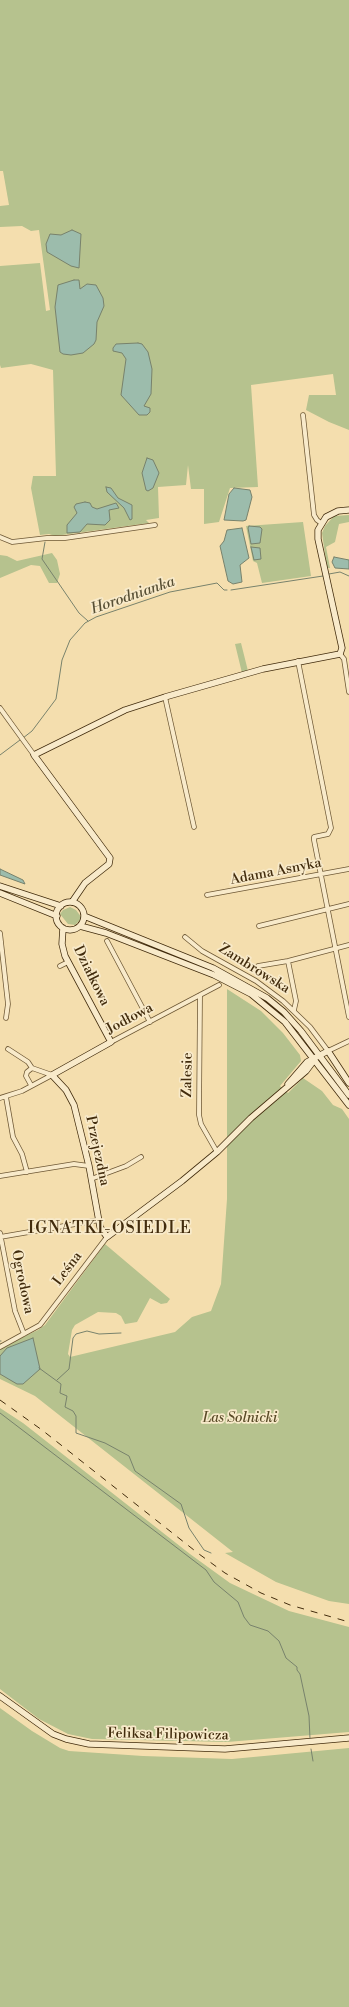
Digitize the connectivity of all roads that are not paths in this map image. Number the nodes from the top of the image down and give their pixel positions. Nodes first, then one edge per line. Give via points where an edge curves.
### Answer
1 (303, 415) dead end
2 (349, 510) edge
3 (321, 523) junction
4 (155, 525) dead end
5 (0, 537) edge
6 (341, 651) junction
7 (298, 661) junction
8 (348, 674) edge
9 (349, 692) edge
10 (165, 697) junction
11 (0, 708) edge
12 (34, 754) junction
13 (194, 827) dead end
14 (349, 869) edge
15 (321, 874) junction
16 (0, 886) edge
17 (81, 889) junction
18 (0, 893) edge
19 (207, 896) dead end
20 (72, 902) junction
21 (349, 904) edge
22 (78, 905) junction
23 (61, 906) junction
24 (327, 909) junction
25 (57, 916) junction
26 (84, 916) junction
27 (80, 926) junction
28 (259, 926) dead end
29 (63, 928) junction
30 (69, 930) junction
31 (0, 933) edge
32 (185, 937) dead end
33 (63, 940) junction
34 (106, 941) dead end
35 (349, 945) edge
36 (335, 949) junction
37 (288, 961) junction
38 (68, 962) junction
39 (60, 966) dead end
40 (258, 966) dead end
41 (228, 978) junction
42 (219, 985) dead end
43 (349, 991) edge
44 (343, 993) junction
45 (200, 995) junction
46 (294, 1010) junction
47 (349, 1017) edge
48 (6, 1018) dead end
49 (150, 1022) junction
50 (349, 1041) edge
51 (111, 1042) junction
52 (8, 1048) dead end
53 (328, 1051) junction
54 (317, 1058) junction
55 (32, 1068) junction
56 (52, 1075) junction
57 (349, 1083) edge
58 (31, 1085) junction
59 (349, 1095) edge
60 (6, 1097) junction
61 (0, 1098) edge
62 (349, 1105) edge
63 (217, 1152) junction
64 (141, 1157) dead end
65 (89, 1166) junction
66 (27, 1172) junction
67 (0, 1176) edge
68 (91, 1180) junction
69 (99, 1220) junction
70 (0, 1235) edge
71 (107, 1237) junction
72 (24, 1334) junction
73 (0, 1347) edge
74 (0, 1696) edge
75 (349, 1738) edge

1 - 3 street via 314,515
2 - 3 street via 331,514
3 - 6 street via 318,539
4 - 5 street via 64,538 12,542
6 - 7 street
6 - 8 street
7 - 10 street
7 - 15 street via 331,828 328,834 314,840
8 - 9 street
10 - 12 street via 125,710
10 - 13 street
11 - 12 street
12 - 17 street via 110,858 109,864
14 - 15 street, Adama Asnyka
15 - 19 street, Adama Asnyka
15 - 24 street
16 - 23 street
17 - 20 street
17 - 22 street
18 - 25 street
20 - 22 street
20 - 23 street
21 - 24 street
22 - 26 street
23 - 25 street
24 - 28 street
24 - 36 street
25 - 29 street via 58,923
26 - 27 street
26 - 41 street
27 - 30 street
27 - 41 street via 106,933
29 - 30 street
29 - 33 street, Działkowa
30 - 33 street, Działkowa
31 - 48 street via 8,1004
32 - 46 street, Zambrowska via 208,955 268,990
33 - 38 street, Działkowa via 63,950
34 - 49 street
35 - 36 street
36 - 37 street
36 - 44 street
37 - 40 street
37 - 46 street via 296,1002
38 - 39 street
38 - 51 street, Działkowa
41 - 54 street, Zambrowska via 277,1014
42 - 45 street, Jodłowa
43 - 44 street
44 - 47 street
45 - 49 street, Jodłowa
45 - 63 street, Zalesie via 199,1115 201,1124
46 - 53 street, Zambrowska
49 - 51 street, Jodłowa
50 - 53 street
51 - 56 street, Jodłowa
52 - 55 street via 28,1062
53 - 54 street, Leśna
53 - 57 street, Zambrowska
54 - 59 street, Zambrowska
54 - 62 street, Zambrowska
54 - 63 street, Leśna
55 - 56 street
55 - 58 street via 26,1076
56 - 58 street, Jodłowa
56 - 65 street, Przejezdna via 72,1100
58 - 60 street, Jodłowa
60 - 61 street
60 - 66 street via 13,1137 22,1154
63 - 71 street, Leśna
64 - 68 street
65 - 66 street via 74,1164
65 - 68 street, Przejezdna
66 - 67 street
68 - 69 street, Przejezdna
69 - 70 street
69 - 71 street, Przejezdna
70 - 72 street, Ogrodowa via 15,1311
71 - 72 street, Leśna via 44,1321 37,1328
72 - 73 street, Leśna
74 - 75 street, Feliksa Filipowicza via 53,1734 89,1744 225,1749

